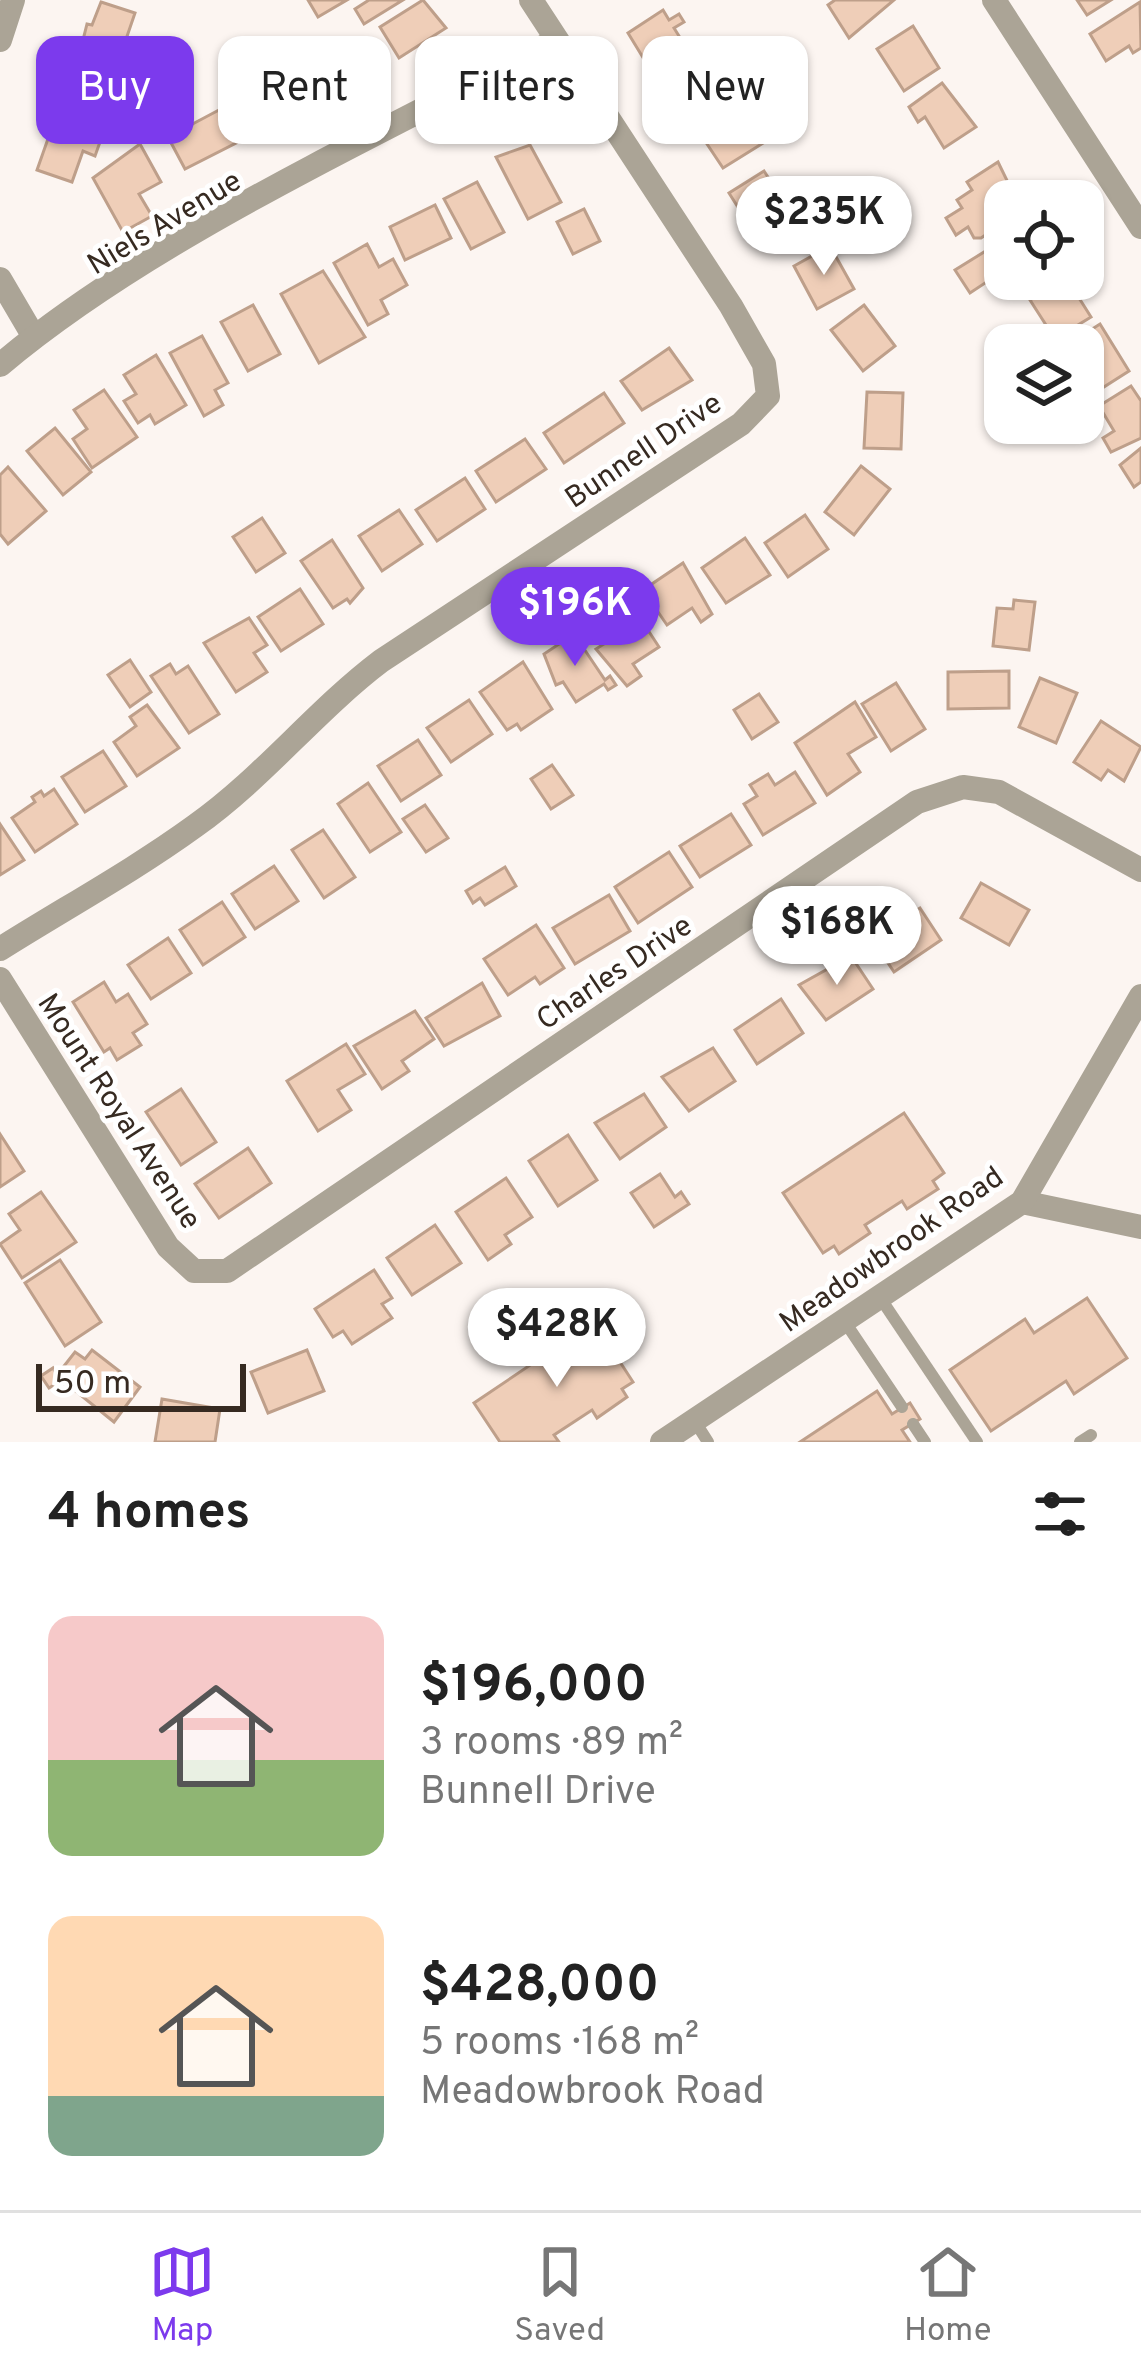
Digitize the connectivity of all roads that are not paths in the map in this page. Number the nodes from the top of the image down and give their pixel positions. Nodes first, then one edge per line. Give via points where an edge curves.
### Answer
1 (13, 0) edge
2 (531, 0) edge
3 (994, 0) edge
4 (554, 36) edge
5 (0, 40) edge
6 (415, 116) edge
7 (618, 134) edge
8 (1141, 227) edge
9 (0, 279) edge
10 (34, 337) junction
11 (0, 365) edge
12 (1141, 870) edge
13 (0, 949) edge
14 (0, 979) edge
15 (1141, 996) edge
16 (1022, 1202) junction
17 (1141, 1227) edge
18 (194, 1271) joint
19 (879, 1296) junction
20 (843, 1319) junction
21 (902, 1407) dead end
22 (913, 1424) dead end
23 (701, 1431) edge
24 (662, 1442) edge
25 (926, 1442) edge
26 (977, 1442) edge

1 - 5 street
2 - 4 street, Bunnell Drive
3 - 8 street
6 - 10 street, Niels Avenue via 188,238
7 - 13 street, Bunnell Drive via 731,306 764,364 768,395 741,424 367,671 197,825
9 - 10 street
10 - 11 street, Niels Avenue
12 - 18 street, Charles Drive via 999,792 963,787 917,802 227,1271
14 - 18 street, Mount Royal Avenue via 168,1247
15 - 16 street, Meadowbrook Road
16 - 17 street
16 - 19 street, Meadowbrook Road
19 - 20 street, Meadowbrook Road
19 - 26 lane
20 - 21 lane
20 - 23 street, Meadowbrook Road
22 - 25 lane
23 - 24 street, Meadowbrook Road

